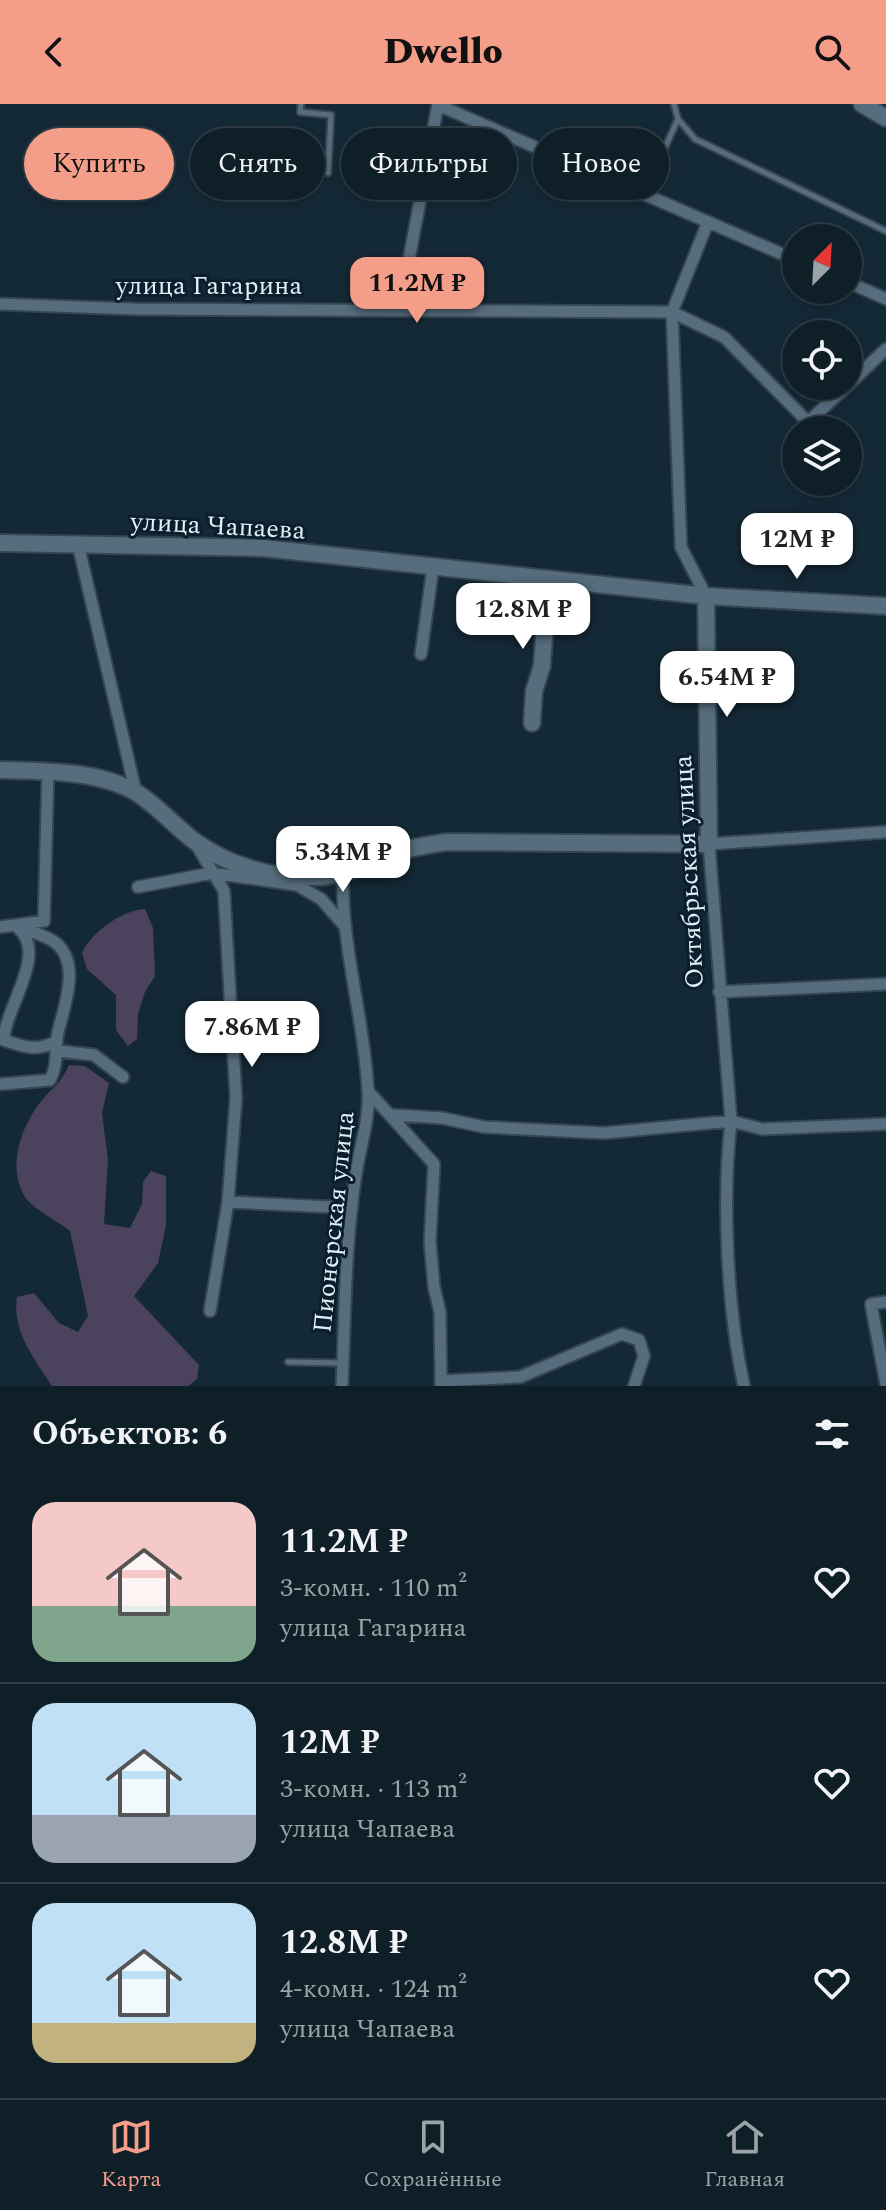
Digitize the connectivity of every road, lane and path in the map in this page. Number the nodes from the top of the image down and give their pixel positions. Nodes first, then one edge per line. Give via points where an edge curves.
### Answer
1 (301, 104) edge
2 (438, 104) edge
3 (674, 104) edge
4 (862, 104) edge
5 (886, 118) edge
6 (678, 119) junction
7 (669, 139) edge
8 (533, 146) edge
9 (328, 173) dead end
10 (658, 200) edge
11 (708, 222) junction
12 (886, 231) edge
13 (782, 254) edge
14 (862, 288) edge
15 (886, 299) edge
16 (0, 304) edge
17 (400, 308) junction
18 (672, 312) junction
19 (886, 349) edge
20 (862, 371) edge
21 (782, 396) edge
22 (786, 400) edge
23 (831, 400) edge
24 (0, 543) edge
25 (78, 544) junction
26 (433, 567) junction
27 (548, 580) junction
28 (706, 596) junction
29 (886, 606) edge
30 (421, 654) dead end
31 (532, 723) dead end
32 (0, 770) edge
33 (48, 771) junction
34 (136, 793) junction
35 (886, 832) edge
36 (194, 841) junction
37 (709, 844) junction
38 (212, 873) junction
39 (343, 873) junction
40 (138, 887) dead end
41 (343, 924) junction
42 (16, 926) junction
43 (0, 927) edge
44 (886, 984) edge
45 (719, 992) junction
46 (58, 1046) junction
47 (123, 1077) dead end
48 (2, 1084) edge
49 (368, 1091) junction
50 (394, 1115) junction
51 (731, 1121) junction
52 (886, 1124) edge
53 (228, 1202) junction
54 (352, 1208) junction
55 (886, 1302) edge
56 (210, 1311) dead end
57 (288, 1362) dead end
58 (343, 1363) junction
59 (441, 1384) edge
60 (886, 1384) edge
61 (342, 1386) edge
62 (634, 1386) edge
63 (744, 1386) edge

1 - 9 lane via 300,112 331,115
2 - 8 street
2 - 17 street
3 - 6 lane
4 - 5 main road
6 - 7 lane
6 - 12 lane via 695,139
10 - 11 street
11 - 13 street
11 - 18 street, Октябрьская улица
14 - 15 street
16 - 17 street, улица Гагарина
17 - 18 street, улица Гагарина
18 - 21 street, улица Гагарина via 724,337
18 - 28 street, Октябрьская улица via 681,547
19 - 20 street
22 - 23 street, улица Гагарина via 808,422
24 - 25 main road, улица Чапаева
25 - 26 main road, улица Чапаева via 263,548
25 - 34 street
26 - 27 main road, улица Чапаева
26 - 30 street
27 - 28 main road, улица Чапаева
27 - 31 main road
28 - 29 main road, улица Чапаева
28 - 37 main road, Октябрьская улица
32 - 33 main road
33 - 34 main road
33 - 42 street via 44,921
34 - 36 main road
35 - 37 street
36 - 38 street
36 - 39 main road via 217,856 262,871 314,877
37 - 39 main road via 447,842 409,849
37 - 45 street, Октябрьская улица
38 - 40 street
38 - 41 street via 297,885 321,899
38 - 53 street via 224,891 236,1098
39 - 41 street, Пионерская улица
41 - 49 street, Пионерская улица
42 - 43 street
42 - 46 street via 57,944 68,963
42 - 46 street via 26,935 29,950 24,983 4,1025 4,1040 25,1048
44 - 45 street
45 - 51 street, Октябрьская улица
46 - 47 street via 94,1055
46 - 48 street via 50,1080
49 - 50 street
49 - 54 street, Пионерская улица via 366,1137
50 - 51 street via 484,1127 604,1133
50 - 59 street via 434,1164 430,1242 440,1312
51 - 52 street via 762,1129
51 - 63 street, Октябрьская улица via 729,1227 736,1350
53 - 54 street
53 - 56 street
54 - 58 street, Пионерская улица
55 - 60 street via 871,1304
57 - 58 lane
58 - 61 street, Пионерская улица
59 - 62 street via 520,1377 622,1334 639,1340 644,1356

